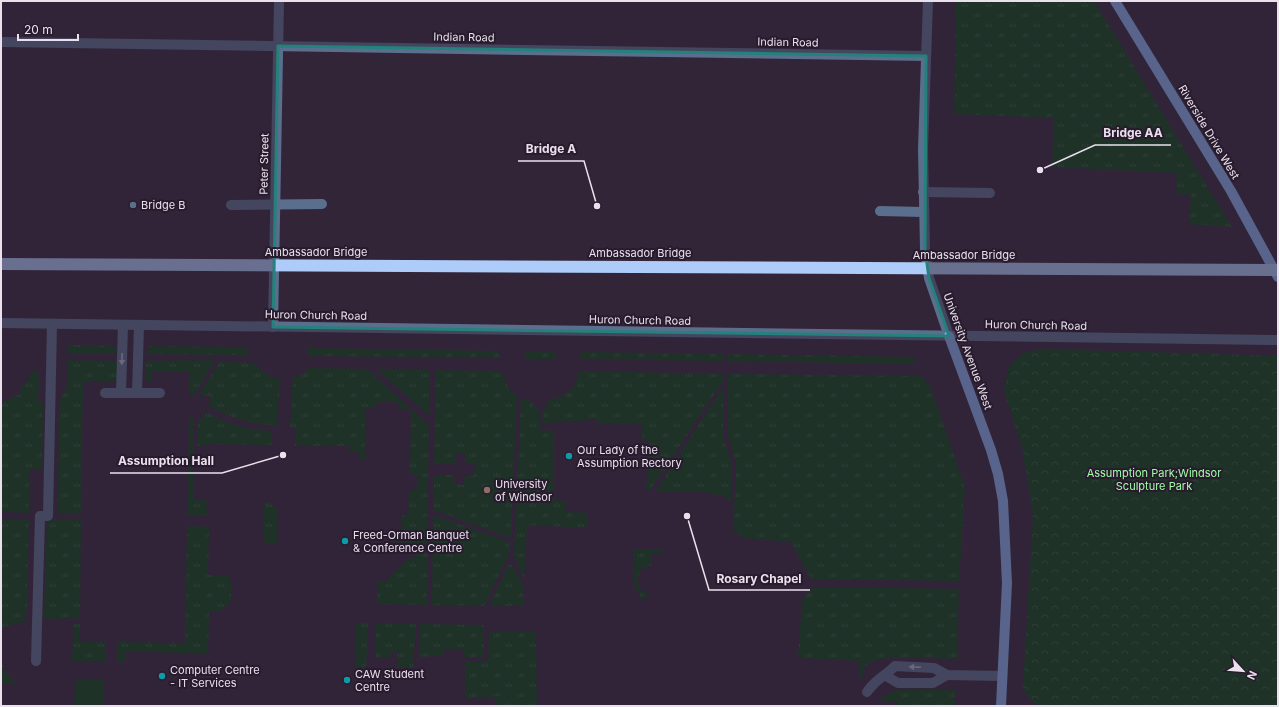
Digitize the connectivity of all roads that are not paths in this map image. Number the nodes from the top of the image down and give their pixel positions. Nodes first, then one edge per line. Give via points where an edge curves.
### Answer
1 (280, 1) edge
2 (928, 1) edge
3 (1115, 1) edge
4 (1, 42) edge
5 (278, 46) junction
6 (926, 56) junction
7 (923, 192) junction
8 (990, 193) dead end
9 (276, 204) junction
10 (322, 204) dead end
11 (231, 205) dead end
12 (880, 211) dead end
13 (923, 212) junction
14 (1, 264) edge
15 (1278, 270) edge
16 (1278, 277) edge
17 (1, 323) edge
18 (52, 324) junction
19 (122, 325) junction
20 (140, 325) junction
21 (273, 327) junction
22 (949, 336) junction
23 (1278, 340) edge
24 (105, 393) dead end
25 (121, 393) junction
26 (137, 393) junction
27 (160, 393) dead end
28 (36, 661) dead end
29 (947, 675) junction
30 (886, 676) junction
31 (1002, 676) junction
32 (867, 692) dead end
33 (1001, 706) edge

1 - 5 street, Peter Street
2 - 6 street, University Avenue West
3 - 16 main road, Riverside Drive West via 1231,191
4 - 5 street, Indian Road
5 - 6 street, Indian Road
5 - 9 street, Peter Street
6 - 7 street, University Avenue West
7 - 8 street
7 - 13 street, University Avenue West
9 - 10 street
9 - 11 street
9 - 21 street, Peter Street
12 - 13 street
13 - 22 street, University Avenue West via 929,278
14 - 15 highway, Ambassador Bridge, bridge
17 - 18 street, Huron Church Road
18 - 19 street, Huron Church Road
18 - 28 street via 48,516 40,516
19 - 20 street, Huron Church Road
19 -> 25 street
20 - 21 street, Huron Church Road
20 - 26 street
21 - 22 street, Huron Church Road
22 - 23 street, Huron Church Road
22 - 31 main road, University Avenue West via 991,450 1003,501 1007,583
24 - 25 street
25 - 26 street
26 - 27 street
29 - 30 street via 933,683 898,683
29 -> 30 street via 934,668 895,666
29 - 31 street
30 - 32 street via 875,681
31 - 33 main road, University Avenue West

